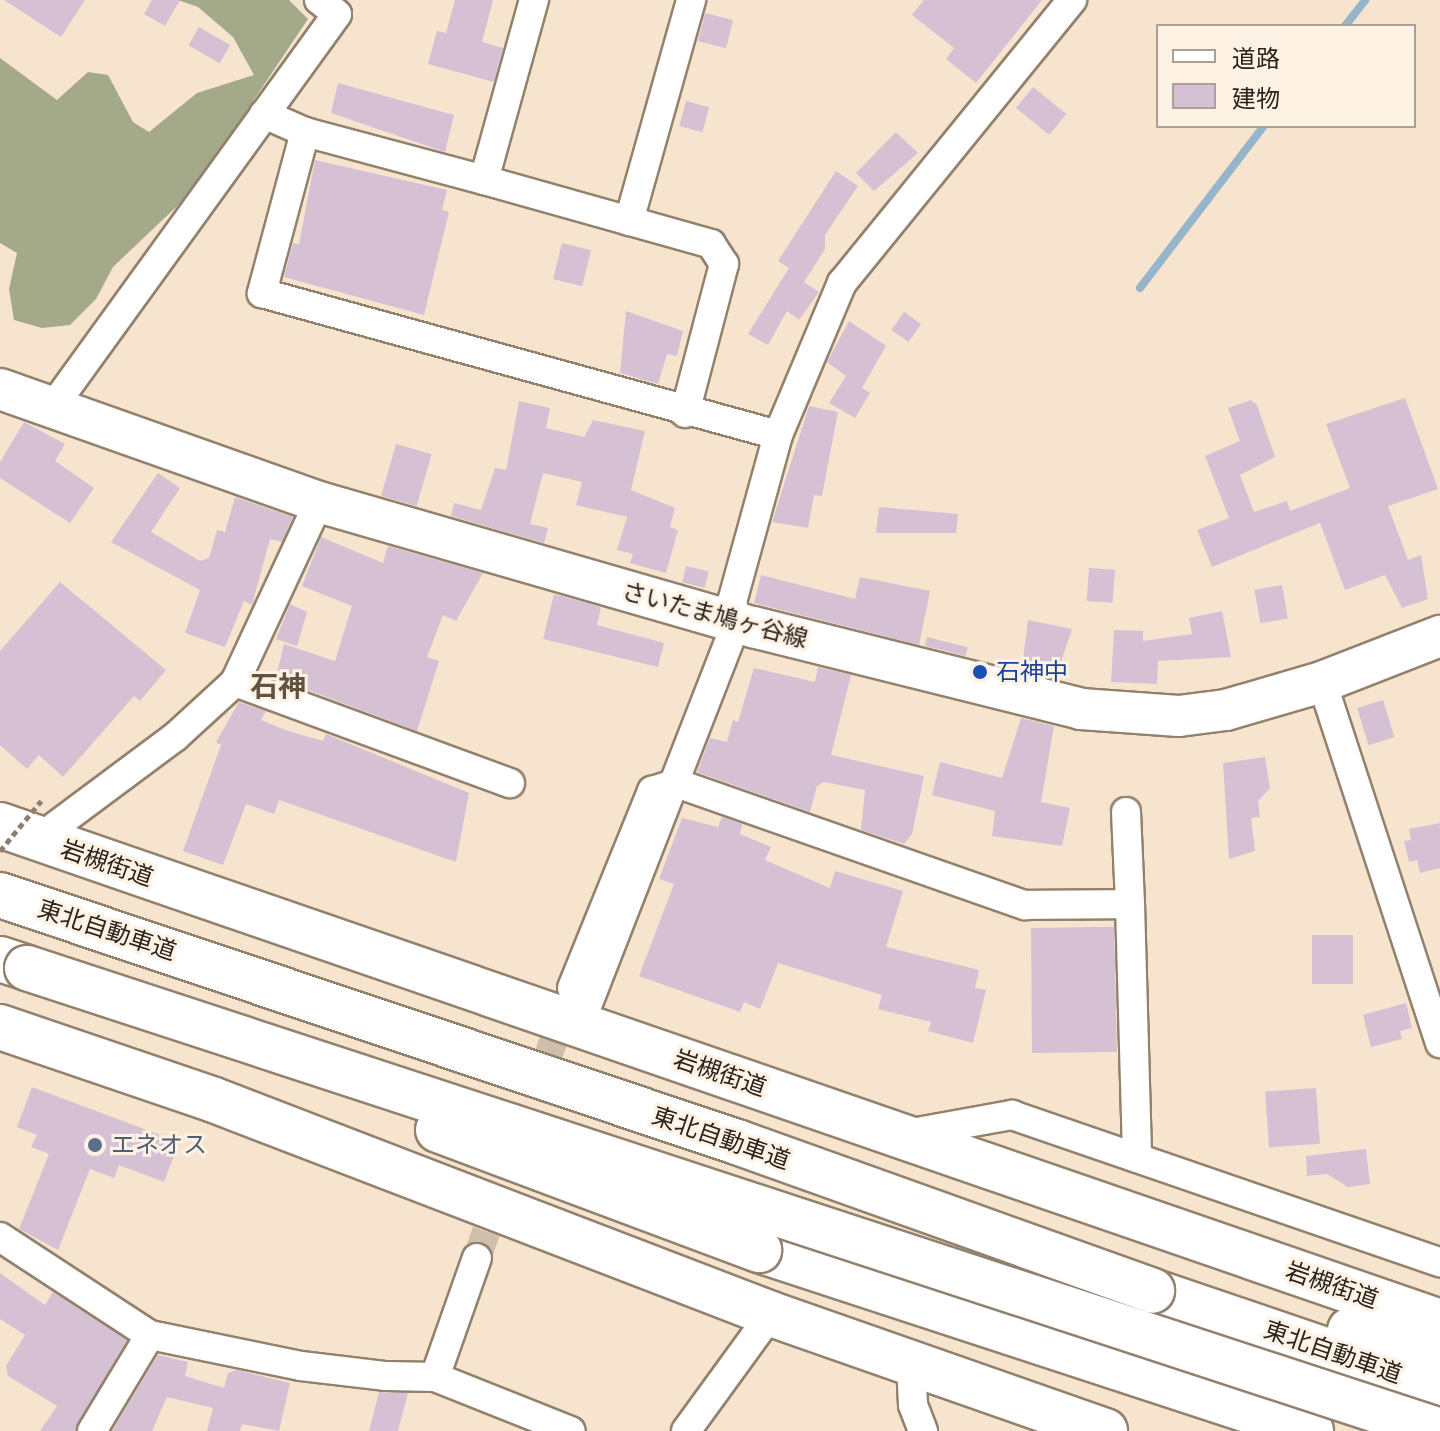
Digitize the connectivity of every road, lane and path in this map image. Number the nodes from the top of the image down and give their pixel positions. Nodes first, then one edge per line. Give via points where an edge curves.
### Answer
1 (319, 0) edge
2 (534, 0) edge
3 (691, 0) edge
4 (1072, 0) edge
5 (264, 114) junction
6 (305, 132) junction
7 (484, 180) junction
8 (629, 221) junction
9 (0, 389) edge
10 (52, 408) junction
11 (685, 413) junction
12 (778, 435) junction
13 (319, 502) junction
14 (737, 622) junction
15 (1440, 636) edge
16 (235, 682) junction
17 (1322, 682) junction
18 (510, 783) dead end
19 (676, 783) junction
20 (1126, 812) dead end
21 (20, 829) edge
22 (0, 895) edge
23 (1130, 904) junction
24 (13, 964) edge
25 (576, 1006) junction
26 (0, 1027) edge
27 (1440, 1043) edge
28 (897, 1135) junction
29 (1137, 1158) junction
30 (0, 1237) edge
31 (759, 1250) junction
32 (477, 1258) tunnel mouth
33 (1440, 1262) edge
34 (1152, 1291) junction
35 (771, 1314) junction
36 (1440, 1322) edge
37 (150, 1335) junction
38 (1440, 1354) edge
39 (911, 1365) junction
40 (435, 1377) junction
41 (1440, 1389) edge
42 (92, 1431) edge
43 (571, 1431) edge
44 (686, 1431) edge
45 (923, 1431) edge
46 (1105, 1431) edge
47 (1216, 1431) edge
48 (1311, 1431) edge
49 (1440, 1431) edge

1 - 5 street via 337,14
2 - 7 street
3 - 8 street
4 - 12 street via 842,283
5 - 6 street
5 - 10 street
6 - 7 street
6 - 11 street via 262,293
7 - 8 street
8 - 11 street via 711,244 724,264
9 - 10 main road, さいたま鳩ヶ谷線
10 - 13 main road, さいたま鳩ヶ谷線
11 - 12 street
12 - 14 street via 732,602
13 - 14 main road, さいたま鳩ヶ谷線
13 - 16 street
14 - 17 main road, さいたま鳩ヶ谷線 via 1040,701 1126,715 1226,710
14 - 19 street
15 - 17 main road, さいたま鳩ヶ谷線
16 - 18 street
16 - 21 street via 175,737
17 - 27 street
19 - 23 street via 1025,905
19 - 25 street
20 - 23 street
21 - 21 path, bridge
21 - 25 highway, 岩槻街道
22 - 34 highway, 東北自動車道, bridge via 737,1142
23 - 29 street
24 - 31 highway, bridge via 276,1070
24 - 49 highway, 東北自動車道, bridge
25 - 28 highway, 岩槻街道
26 - 35 highway via 214,1100
28 - 29 street via 1012,1115
28 - 36 highway, 岩槻街道
29 - 33 street
30 - 37 street
31 - 47 highway via 1056,1375
31 - 48 highway
32 - 40 street
34 - 38 highway via 1331,1324
34 - 41 highway, 東北自動車道
35 - 39 highway
35 - 44 street
37 - 40 street via 301,1366
37 - 42 street
39 - 45 street via 913,1405
39 - 46 highway
40 - 43 street

